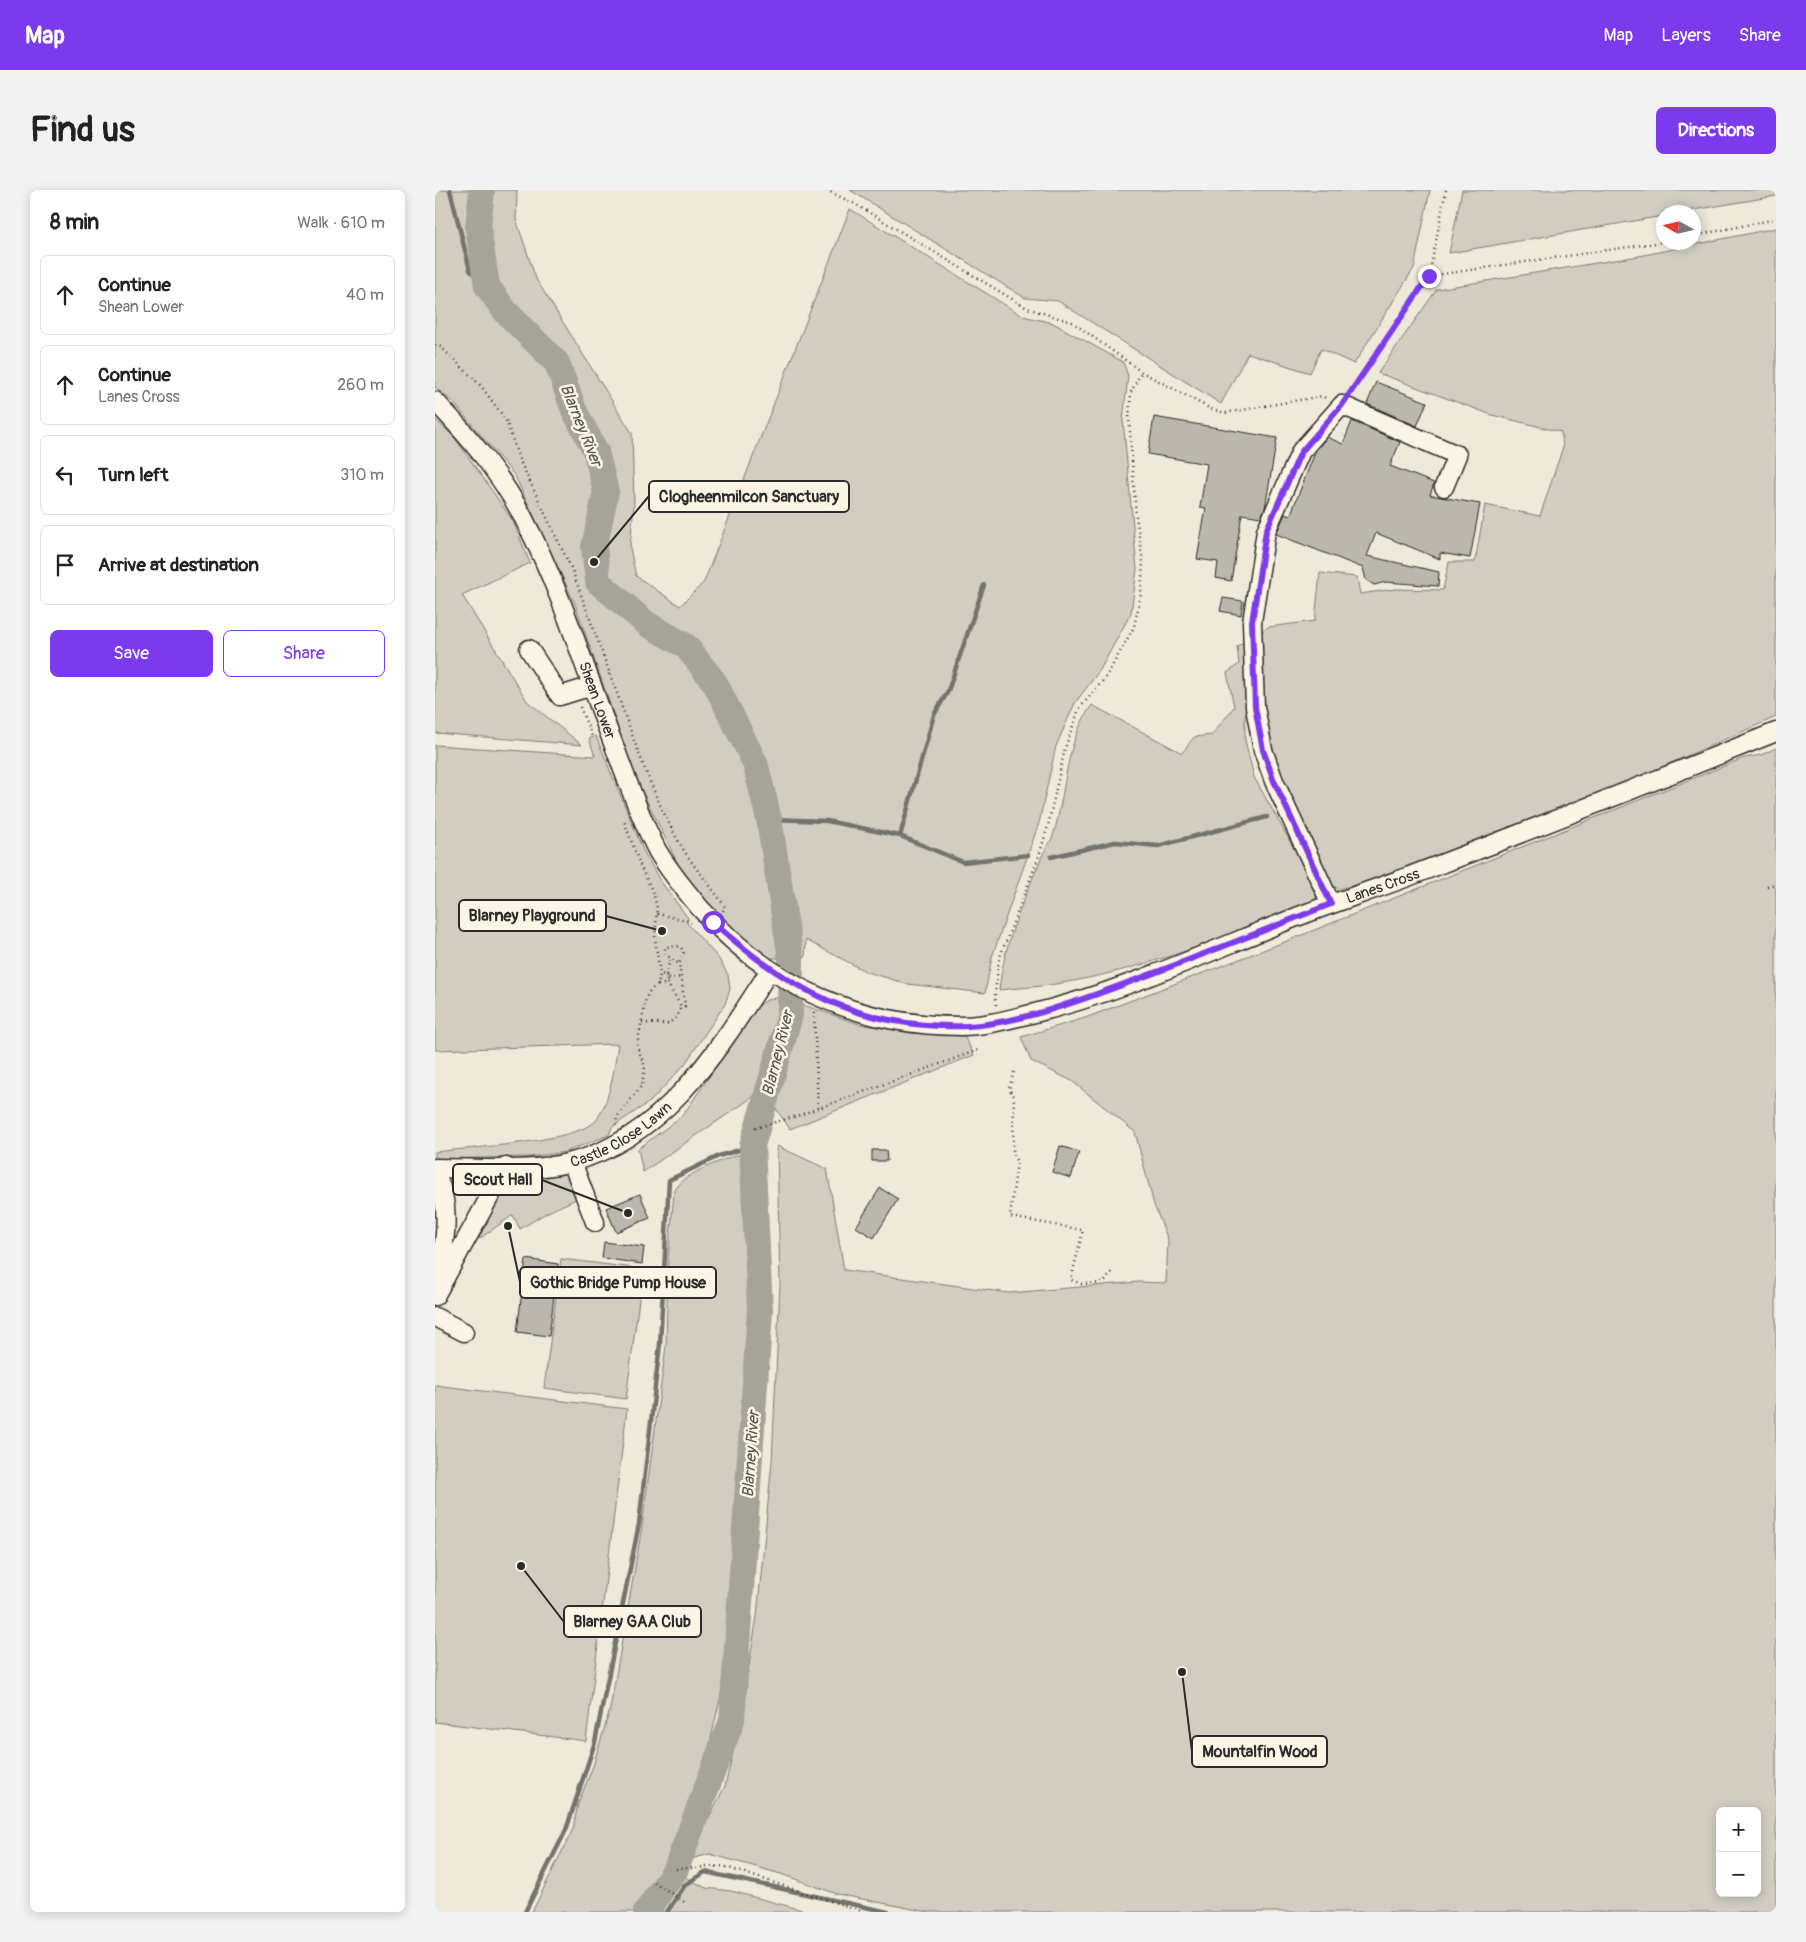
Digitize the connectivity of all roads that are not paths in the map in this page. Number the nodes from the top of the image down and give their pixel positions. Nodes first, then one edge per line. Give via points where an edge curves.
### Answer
1 (435, 401) edge
2 (1444, 487) dead end
3 (529, 649) dead end
4 (592, 686) junction
5 (1776, 732) edge
6 (1331, 904) junction
7 (745, 952) junction
8 (777, 975) junction
9 (751, 999) junction
10 (572, 1162) junction
11 (506, 1167) junction
12 (435, 1168) edge
13 (435, 1174) edge
14 (595, 1222) dead end
15 (435, 1294) edge
16 (435, 1317) edge
17 (464, 1332) dead end

1 - 4 street, Shean Lower via 496,472 524,518 559,597
2 - 6 street via 1457,455 1342,405 1301,452 1266,531 1252,622 1255,707 1263,750 1274,781
3 - 4 street via 560,696
4 - 7 street, Shean Lower via 658,851 685,890
5 - 6 street, Lanes Cross
6 - 8 street, Lanes Cross via 1072,1004 968,1026 914,1024 814,1002
7 - 8 street, Shean Lower
7 - 9 street, Castle Close Lawn via 753,964
8 - 9 street, Castle Close Lawn
9 - 10 street, Castle Close Lawn via 683,1092 642,1129
10 - 11 street, Castle Close Lawn
10 - 14 street
11 - 12 street, Castle Close Lawn
11 - 15 street
13 - 15 street via 441,1184 446,1212 444,1250
16 - 17 street

